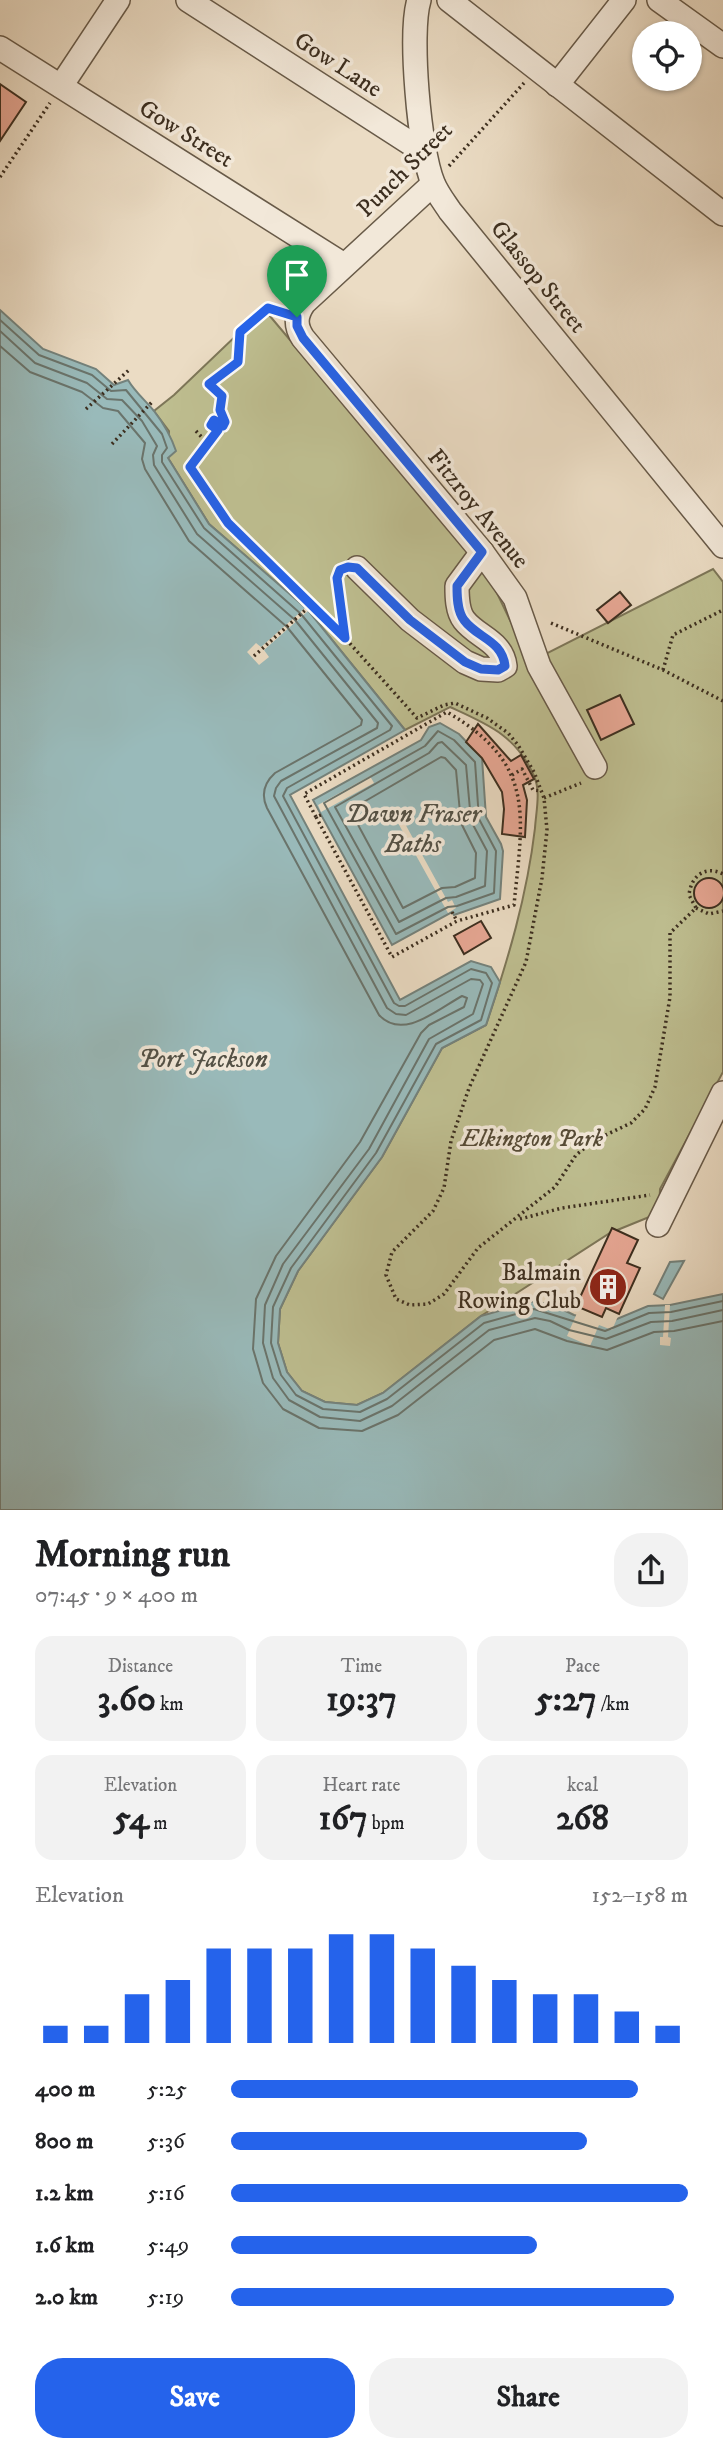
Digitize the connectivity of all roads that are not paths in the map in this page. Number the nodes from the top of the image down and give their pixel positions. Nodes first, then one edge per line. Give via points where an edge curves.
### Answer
1 (118, 0) edge
2 (188, 0) edge
3 (419, 0) edge
4 (449, 0) edge
5 (624, 0) edge
6 (659, 0) edge
7 (723, 46) edge
8 (0, 48) edge
9 (558, 85) junction
10 (61, 86) junction
11 (424, 152) junction
12 (433, 184) junction
13 (723, 214) edge
14 (344, 265) junction
15 (300, 310) joint
16 (723, 546) edge
17 (482, 552) junction
18 (357, 568) road end
19 (589, 775) road end
20 (721, 1101) edge
21 (658, 1225) dead end

1 - 10 street
2 - 11 street, Gow Lane
3 - 11 street, Glassop Street via 414,24
4 - 9 street
5 - 9 street
6 - 7 street
8 - 10 street, Gow Street
9 - 13 street
10 - 14 street, Gow Street
11 - 12 street, Glassop Street
12 - 14 street, Punch Street
12 - 16 street, Glassop Street via 450,211
14 - 15 street, Punch Street
15 - 17 street, Fitzroy Avenue via 297,326 303,338
17 - 18 street via 457,586 458,601 463,619 495,644 504,658 505,666 498,670 465,662 410,620
17 - 19 street, Fitzroy Avenue via 515,598
20 - 21 street

